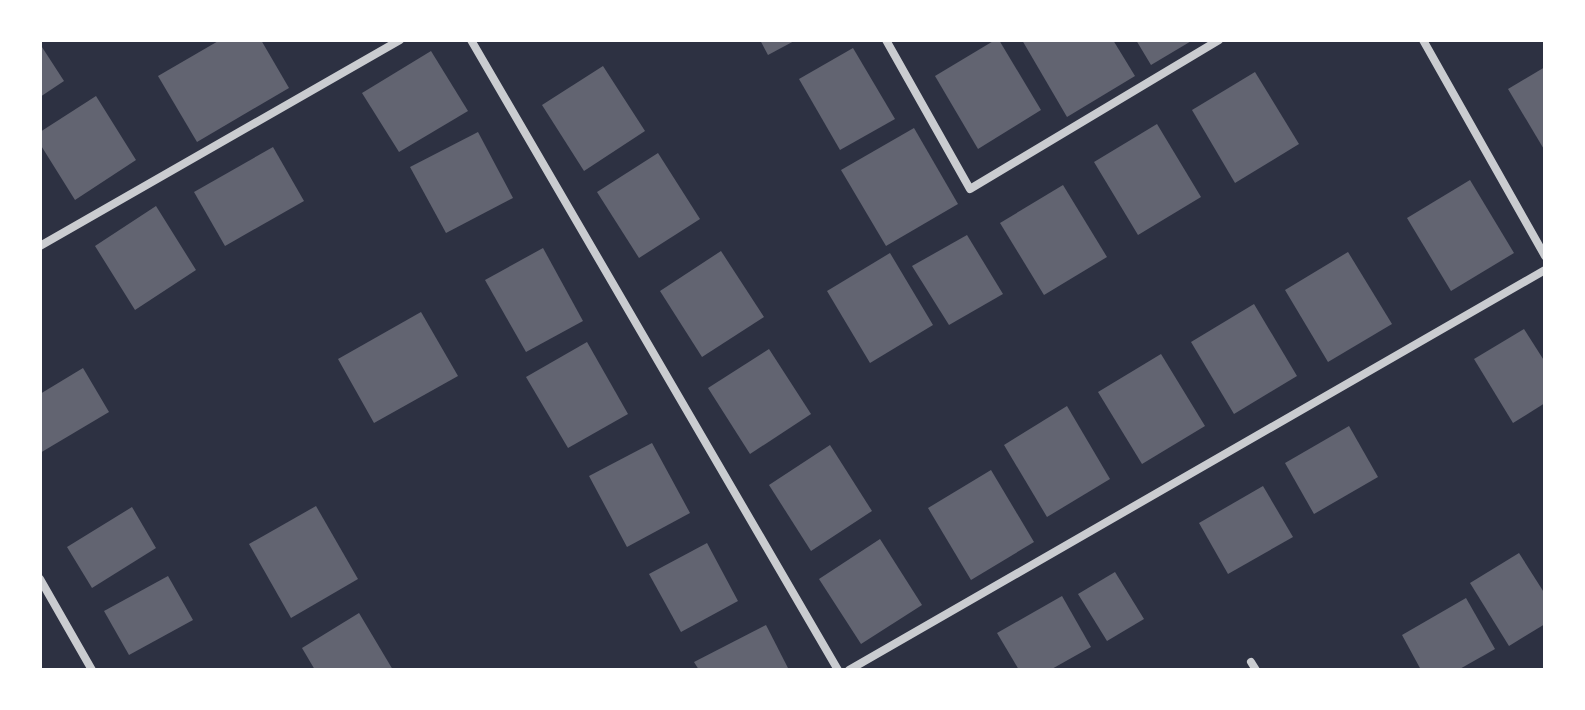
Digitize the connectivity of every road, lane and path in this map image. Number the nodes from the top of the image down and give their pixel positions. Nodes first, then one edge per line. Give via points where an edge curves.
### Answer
1 (400, 40) edge
2 (471, 40) edge
3 (886, 40) edge
4 (1219, 40) edge
5 (1423, 40) edge
6 (40, 246) edge
7 (1545, 256) edge
8 (1545, 270) edge
9 (40, 579) edge
10 (92, 670) edge
11 (838, 670) edge
12 (849, 670) edge

1 - 6 street
2 - 11 street
3 - 4 street via 970,189
5 - 7 street
8 - 12 street
9 - 10 street

